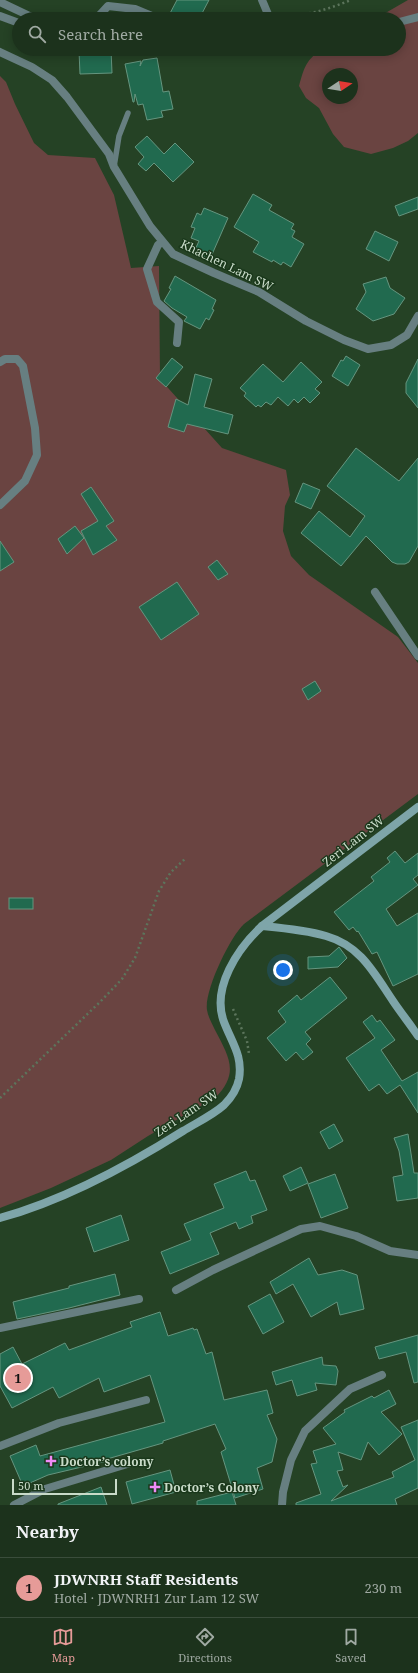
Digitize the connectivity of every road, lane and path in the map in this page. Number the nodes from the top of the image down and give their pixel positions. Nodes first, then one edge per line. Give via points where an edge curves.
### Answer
1 (351, 0) edge
2 (0, 2) edge
3 (262, 2) edge
4 (21, 12) edge
5 (102, 12) edge
6 (142, 12) edge
7 (267, 12) edge
8 (272, 12) edge
9 (315, 12) edge
10 (0, 16) edge
11 (418, 17) edge
12 (12, 20) edge
13 (406, 20) edge
14 (0, 52) edge
15 (128, 113) dead end
16 (114, 167) junction
17 (162, 242) junction
18 (418, 316) edge
19 (177, 343) dead end
20 (0, 362) edge
21 (0, 505) edge
22 (376, 592) dead end
23 (418, 656) edge
24 (418, 807) edge
25 (186, 858) dead end
26 (262, 926) junction
27 (231, 1003) dead end
28 (418, 1036) edge
29 (250, 1057) dead end
30 (0, 1098) edge
31 (0, 1218) edge
32 (418, 1255) edge
33 (176, 1290) dead end
34 (139, 1299) dead end
35 (0, 1328) edge
36 (382, 1376) dead end
37 (146, 1400) dead end
38 (0, 1446) edge
39 (134, 1462) dead end
40 (14, 1505) edge
41 (282, 1505) edge

1 - 9 path
2 - 4 street
3 - 7 street
3 - 8 path
5 - 6 street via 108,6
10 - 12 street
11 - 13 street
14 - 16 street, Khachen Lam SW via 52,80 91,127 110,154
15 - 16 lane via 119,136
16 - 17 street, Khachen Lam SW
17 - 18 street, Khachen Lam SW via 173,254 259,292 306,321 344,340 368,348 391,345 407,335
17 - 19 street via 158,245 147,269 157,302 179,322
20 - 21 street via 17,358 23,366 35,428 37,455 26,481
22 - 23 street
24 - 26 street, Zeri Lam SW
25 - 30 path via 171,872 159,891 135,958 122,978
26 - 28 street via 326,936 350,948 373,970
26 - 31 street, Zeri Lam SW via 244,946 229,970 220,999 224,1021 239,1059 239,1080 230,1098 222,1106 119,1169 52,1200
27 - 29 path via 247,1041
32 - 33 street via 390,1252 356,1236 320,1226 301,1229
34 - 35 street
36 - 41 street via 350,1389 305,1431 291,1460
37 - 38 street via 59,1423
39 - 40 street via 45,1489

